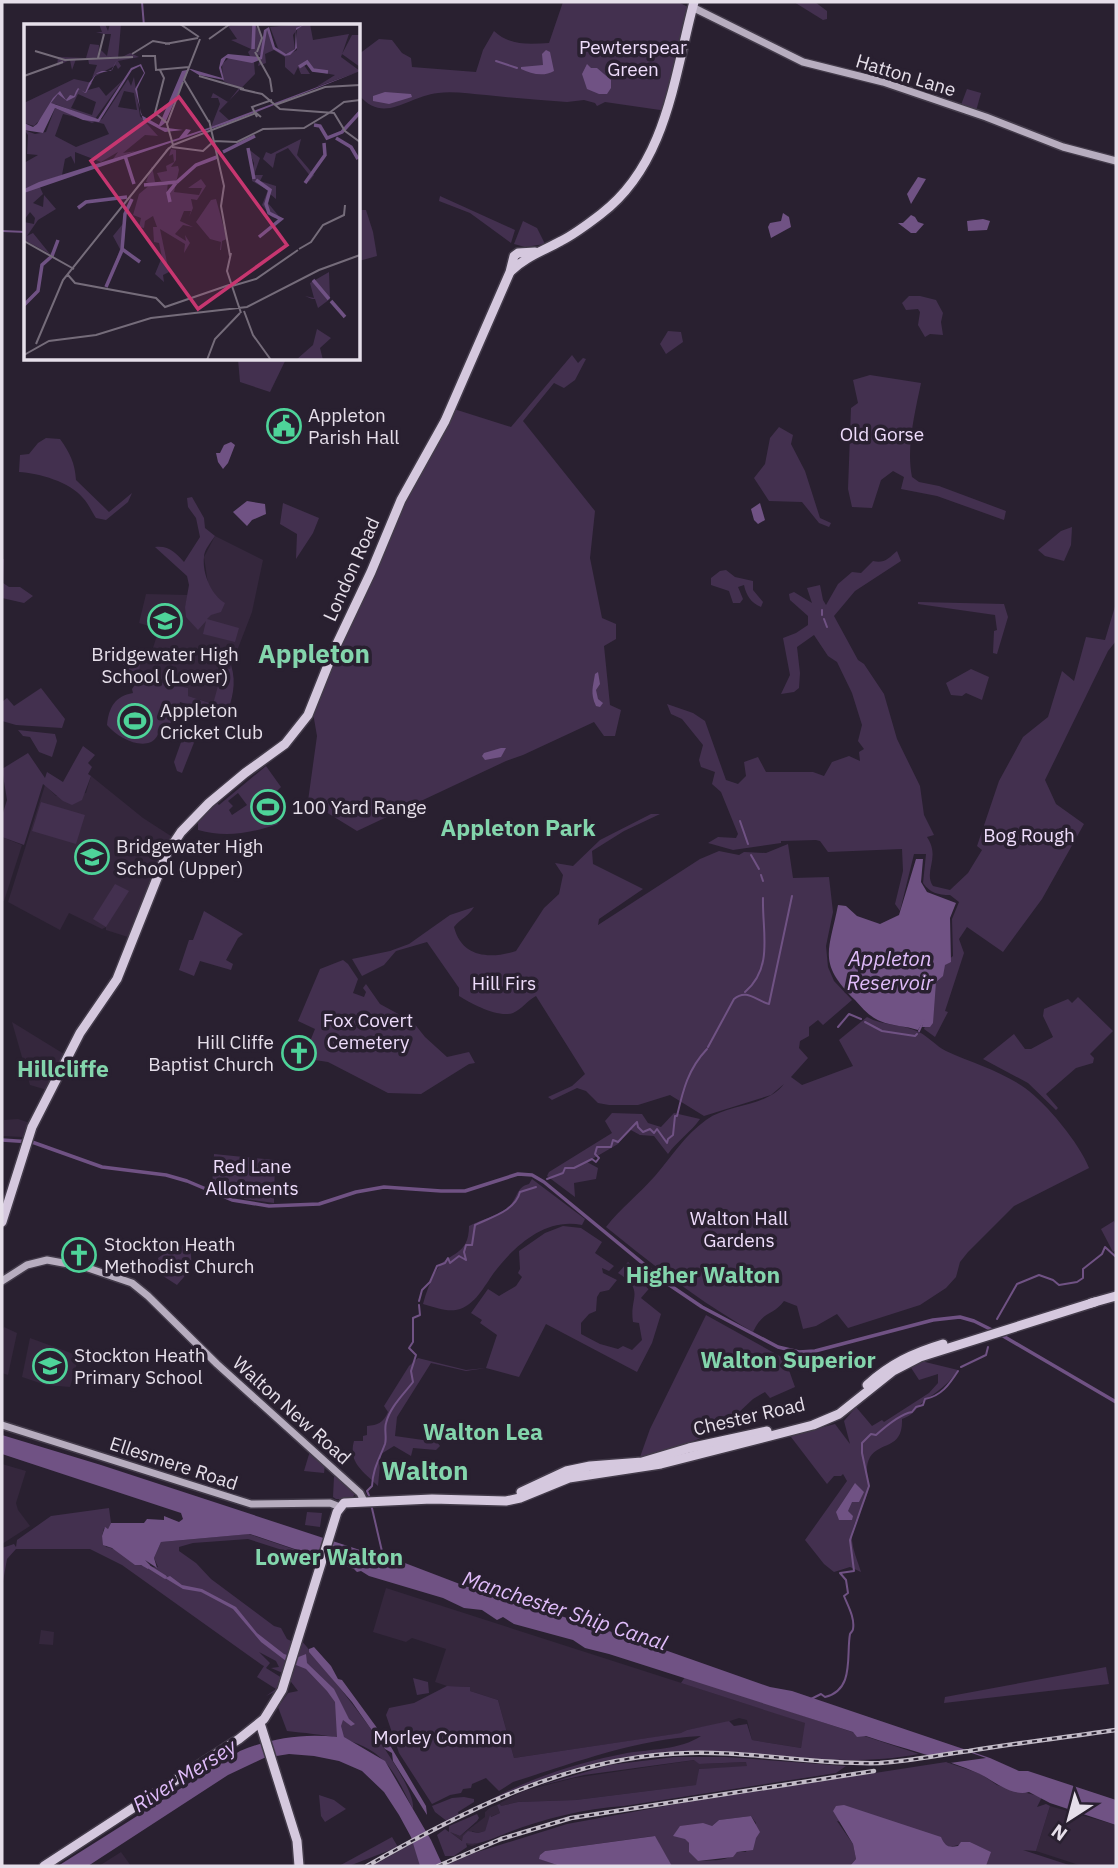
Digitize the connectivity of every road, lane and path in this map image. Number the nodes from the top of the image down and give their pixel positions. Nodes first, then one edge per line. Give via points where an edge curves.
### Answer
1 (693, 4) edge
2 (1116, 160) edge
3 (2, 1222) edge
4 (2, 1281) edge
5 (1116, 1296) edge
6 (5, 1426) edge
7 (369, 1502) junction
8 (340, 1507) junction
9 (260, 1723) junction
10 (44, 1866) edge
11 (299, 1866) edge

1 - 2 main road, Hatton Lane via 814,66 883,82 1063,147
1 - 3 highway, London Road via 663,123 632,182 586,226 519,260 510,272 445,421 396,510 308,715 290,739 217,795 174,842 157,873 117,979 80,1033 27,1141
4 - 7 main road, Walton New Road via 27,1265 47,1260 85,1267 136,1286
5 - 7 highway, Chester Road via 987,1333 908,1363 839,1414 813,1425 661,1464 569,1478 506,1501
6 - 8 main road, Ellesmere Road via 251,1504 330,1503
7 - 8 highway, Chester Road
8 - 9 highway via 287,1676
9 - 10 highway
9 - 11 highway via 297,1842

